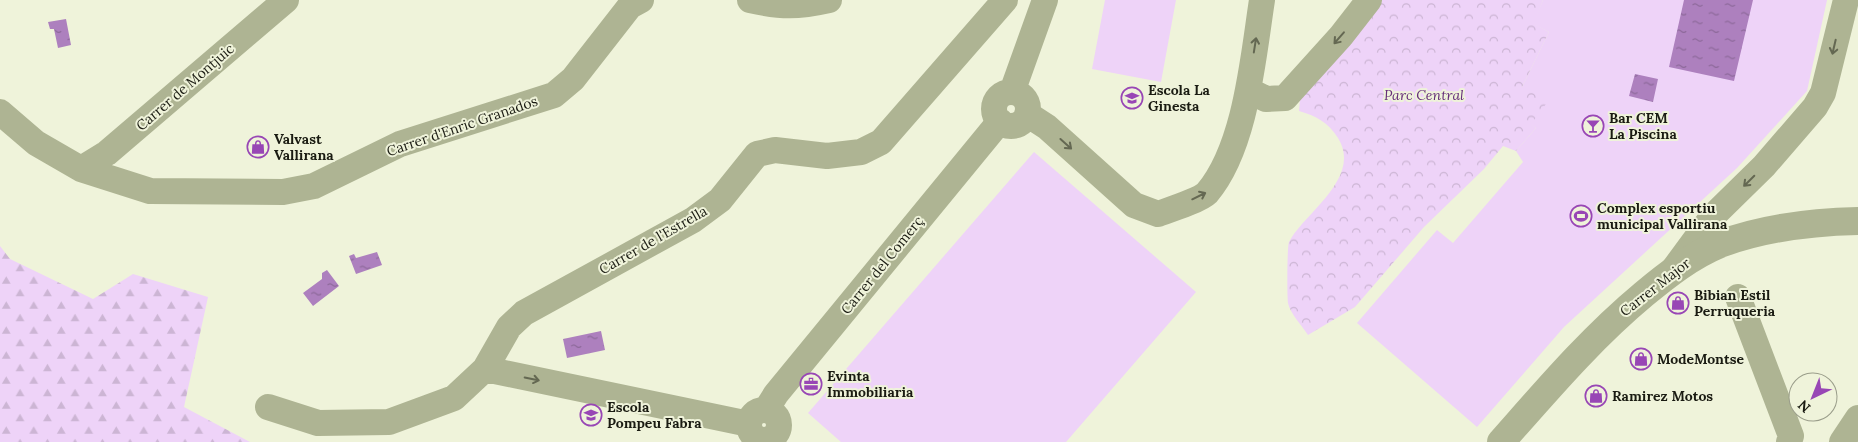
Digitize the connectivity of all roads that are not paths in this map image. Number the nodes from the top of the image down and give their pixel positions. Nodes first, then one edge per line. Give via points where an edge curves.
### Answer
1 (286, 0) edge
2 (641, 0) edge
3 (750, 0) edge
4 (829, 0) edge
5 (1005, 0) edge
6 (1045, 0) edge
7 (1262, 0) edge
8 (1370, 0) edge
9 (1846, 0) edge
10 (1248, 90) junction
11 (1012, 92) junction
12 (0, 112) edge
13 (1027, 114) junction
14 (1000, 122) junction
15 (80, 169) junction
16 (1858, 221) edge
17 (1673, 270) junction
18 (1738, 297) dead end
19 (485, 369) junction
20 (268, 407) dead end
21 (1858, 418) edge
22 (770, 428) edge
23 (1790, 439) edge
24 (1502, 442) edge
25 (1842, 442) edge

1 - 15 street, Carrer de Montjuic via 107,153
2 - 15 street, Carrer d'Enric Granados via 630,6 573,79 554,95 400,144 314,186 283,192 150,192
3 - 4 street via 798,7
5 - 19 street, Carrer de l'Estrella via 881,142 861,152 827,156 774,150 757,154 720,200 693,220 524,313 509,327
6 - 11 street
10 -> 7 street
8 -> 10 street via 1285,98 1266,99
9 -> 17 street via 1823,93 1815,108 1764,166 1712,217
13 -> 10 street via 1047,127 1134,205 1158,214 1206,194 1229,155
11 - 13 street via 1024,98
11 - 14 street via 1002,95 995,104
12 - 15 street, Carrer d'Enric Granados via 36,142
13 - 14 street via 1016,125
14 - 22 street, Carrer del Comerç via 776,394
16 - 17 street, Carrer Major via 1809,224 1744,236 1719,245
17 - 24 street, Carrer Major via 1602,330
18 - 23 street
19 - 20 street, Carrer de l'Estrella via 454,398 389,422 318,423
19 -> 22 street
21 - 25 street

